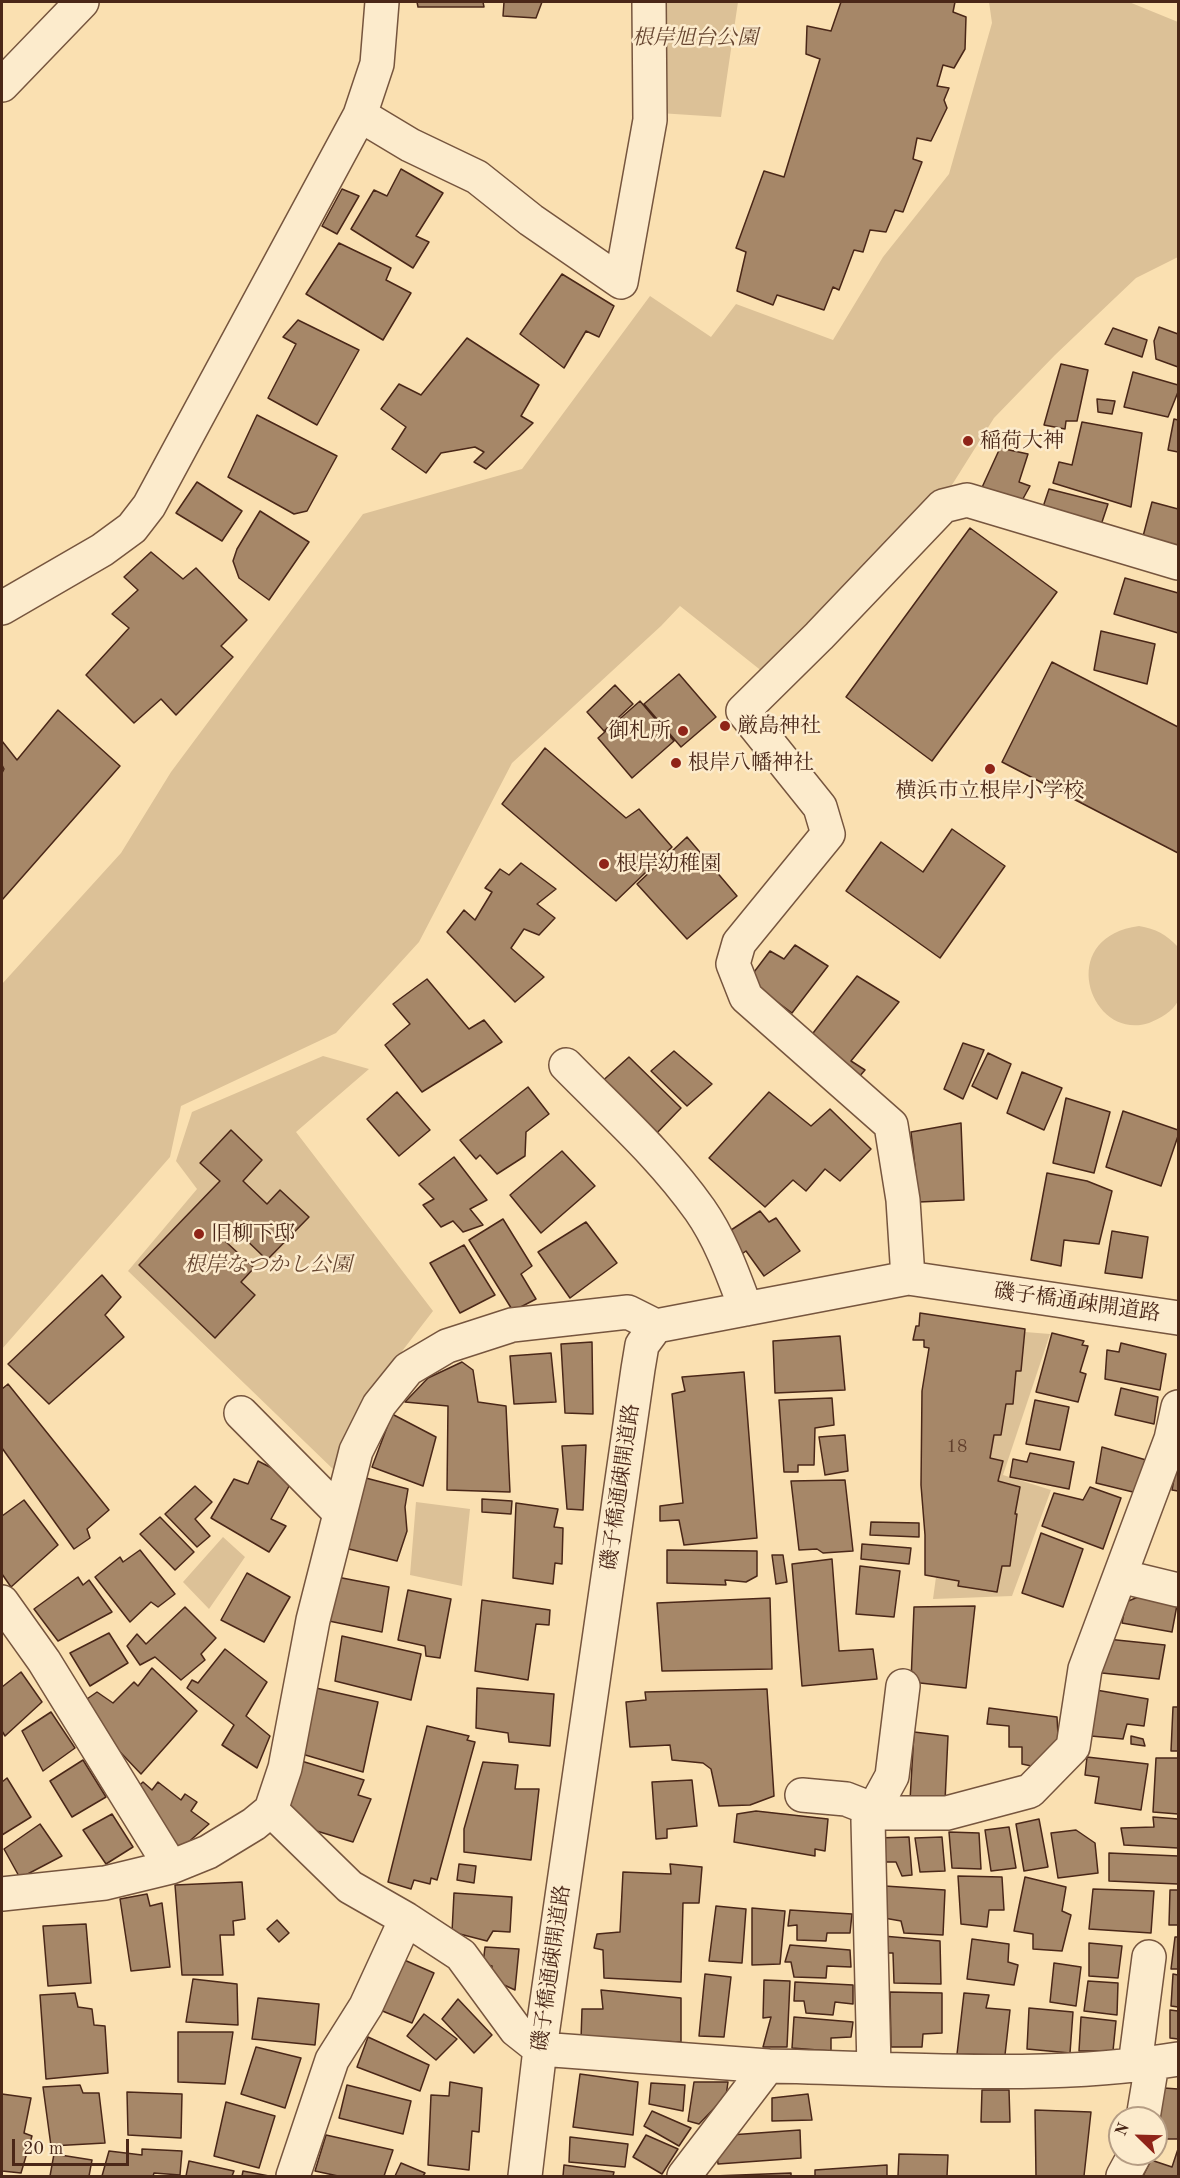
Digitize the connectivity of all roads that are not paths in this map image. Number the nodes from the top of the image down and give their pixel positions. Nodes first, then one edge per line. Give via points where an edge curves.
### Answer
1 (82, 2) edge
2 (382, 2) edge
3 (649, 2) edge
4 (2, 86) edge
5 (360, 115) junction
6 (1179, 563) edge
7 (2, 608) edge
8 (566, 1065) dead end
9 (908, 1278) junction
10 (746, 1309) junction
11 (1179, 1318) edge
12 (656, 1326) junction
13 (1179, 1407) edge
14 (241, 1413) dead end
15 (340, 1513) junction
16 (1120, 1576) junction
17 (1179, 1590) edge
18 (2, 1602) edge
19 (903, 1686) dead end
20 (802, 1795) dead end
21 (873, 1808) junction
22 (271, 1810) junction
23 (171, 1867) junction
24 (2, 1894) edge
25 (406, 1919) junction
26 (1149, 1957) dead end
27 (540, 2049) junction
28 (1155, 2063) edge
29 (768, 2066) junction
30 (874, 2068) junction
31 (1146, 2106) edge
32 (293, 2176) edge
33 (525, 2176) edge
34 (684, 2176) edge

1 - 4 street
2 - 5 street via 377,64
3 - 5 street via 650,120 621,282 477,177 410,145
5 - 7 street via 149,506 132,528 102,550
6 - 9 street via 967,500 943,506 743,711 820,807 828,834 739,943 733,964 746,997 884,1110 891,1125 903,1200
8 - 10 street via 659,1159 700,1210 727,1256
9 - 10 street, 磯子橋通疎開道路
9 - 11 street, 磯子橋通疎開道路
10 - 12 street, 磯子橋通疎開道路
12 - 15 street via 628,1312 512,1325 447,1346 408,1370 380,1405 356,1451
12 - 27 street, 磯子橋通疎開道路 via 642,1345 638,1369
13 - 16 street
14 - 15 street
15 - 22 street via 313,1620 285,1768
16 - 17 street
16 - 21 street via 1085,1670 1073,1747 1030,1791 946,1813 882,1813
18 - 23 street via 44,1661
19 - 21 street via 892,1776
20 - 21 street via 846,1799
21 - 30 street via 868,1820
22 - 23 street via 208,1852
22 - 25 street via 350,1887
23 - 24 street via 105,1883
25 - 27 street via 461,1955 516,2030
25 - 32 street via 366,2006 332,2060
26 - 28 street
27 - 29 street
27 - 33 street, 磯子橋通疎開道路
28 - 30 street via 1056,2070
28 - 31 street
29 - 30 street
29 - 34 street

